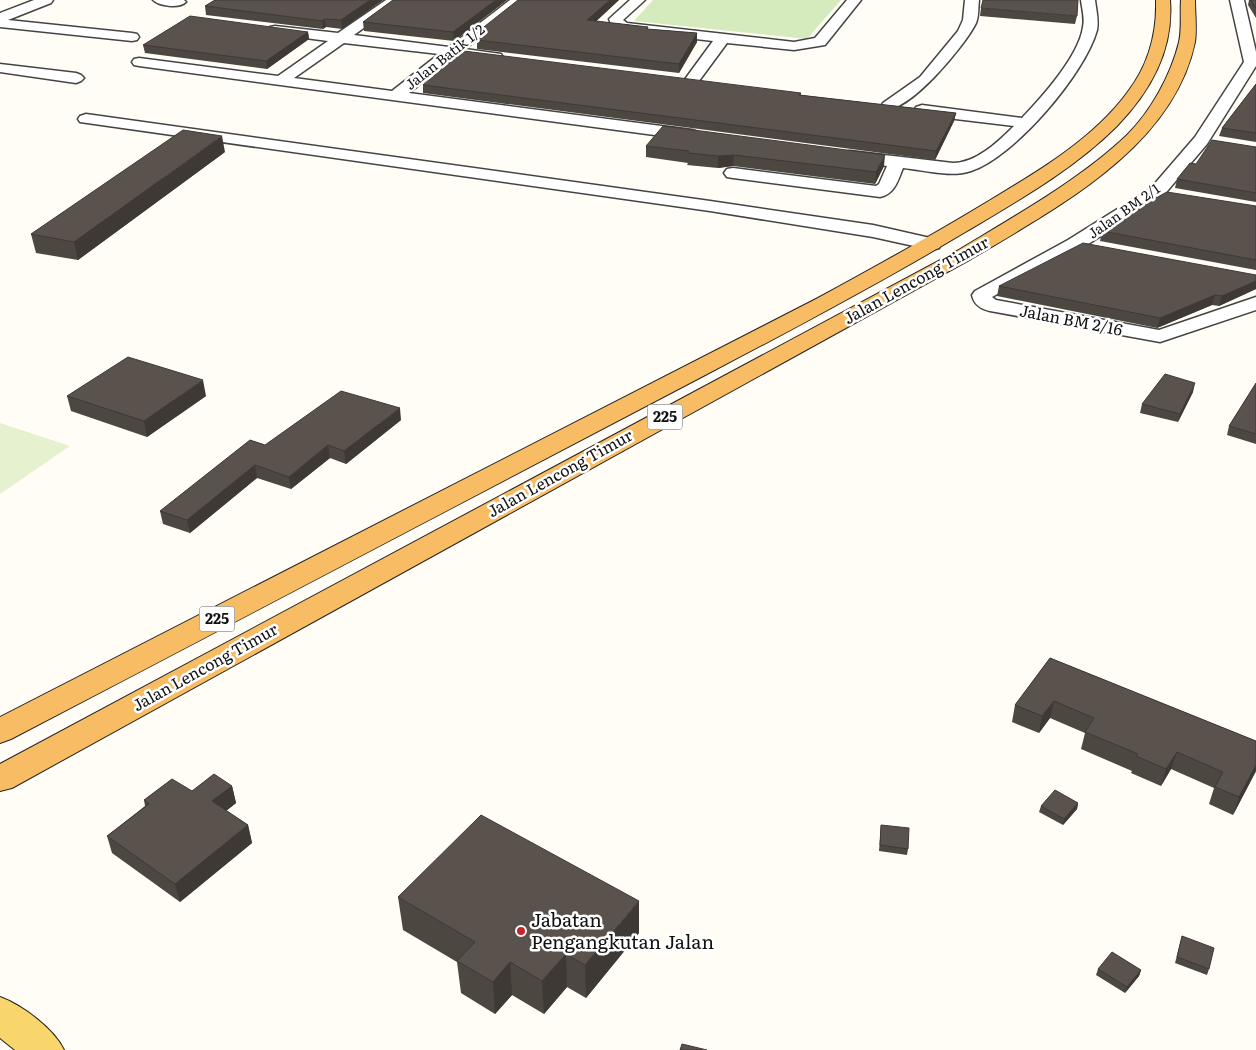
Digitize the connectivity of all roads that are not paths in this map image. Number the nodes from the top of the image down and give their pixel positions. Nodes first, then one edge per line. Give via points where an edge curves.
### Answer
1 (46, 0) edge
2 (160, 0) edge
3 (392, 0) edge
4 (518, 0) edge
5 (638, 0) edge
6 (854, 0) edge
7 (967, 0) edge
8 (972, 0) edge
9 (1088, 0) edge
10 (1163, 0) edge
11 (1188, 0) edge
12 (1237, 0) edge
13 (178, 2) dead end
14 (0, 18) edge
15 (1250, 22) edge
16 (0, 23) edge
17 (262, 28) edge
18 (132, 38) dead end
19 (341, 38) junction
20 (722, 39) junction
21 (454, 52) junction
22 (512, 59) edge
23 (139, 62) dead end
24 (1253, 62) edge
25 (0, 68) edge
26 (76, 78) dead end
27 (673, 79) edge
28 (280, 81) junction
29 (691, 82) junction
30 (710, 84) edge
31 (395, 96) junction
32 (871, 104) edge
33 (889, 106) junction
34 (86, 119) dead end
35 (1027, 123) junction
36 (708, 137) edge
37 (1201, 140) junction
38 (1219, 143) edge
39 (839, 154) edge
40 (744, 159) edge
41 (897, 162) junction
42 (721, 190) junction
43 (1157, 192) junction
44 (1175, 195) edge
45 (932, 244) junction
46 (1075, 244) junction
47 (1104, 250) edge
48 (983, 300) joint
49 (1256, 303) edge
50 (0, 732) edge
51 (50, 752) junction
52 (0, 779) edge
53 (0, 795) edge
54 (0, 1014) edge
55 (44, 1050) edge

1 - 14 street
2 - 13 street
3 - 19 street
4 - 21 street, Jalan Batik 1/2
5 - 20 street via 616,19 617,23 623,27
6 - 20 street via 820,42 794,46
7 - 8 street
8 - 33 street via 970,20 964,32 925,80
9 - 35 street via 1090,30 1070,71
10 - 45 highway, Jalan Lencong Timur / 225 via 1163,34 1150,70 1125,107 1050,172
11 - 51 highway, Jalan Lencong Timur / 225 via 1188,41 1175,77 1154,113 1134,138 1100,166 1028,216 964,255
12 - 15 street, Jalan BM 2/1
15 - 24 street, Jalan BM 2/1
16 - 18 street
17 - 19 street
19 - 21 street
19 - 28 street
20 - 29 street
21 - 22 street
21 - 31 street, Jalan Batik 1/2
23 - 28 street
24 - 37 street, Jalan BM 2/1
25 - 26 street
27 - 29 street
28 - 31 street
29 - 30 street
31 - 36 street
32 - 33 street
33 - 35 street
34 - 42 street
35 - 41 street via 975,165 945,168
37 - 38 street
37 - 43 street, Jalan BM 2/1
39 - 41 street
40 - 42 street
41 - 42 street via 887,186 880,192
42 - 45 street
43 - 44 street
43 - 46 street, Jalan BM 2/1
45 - 50 highway, Jalan Lencong Timur / 225 via 826,304
46 - 47 street
46 - 48 street, Jalan BM 2/1 via 982,295
48 - 49 street, Jalan BM 2/16 via 990,305 1160,336
51 - 52 highway, Jalan Lencong Timur / 225
51 - 53 highway
54 - 55 main road

